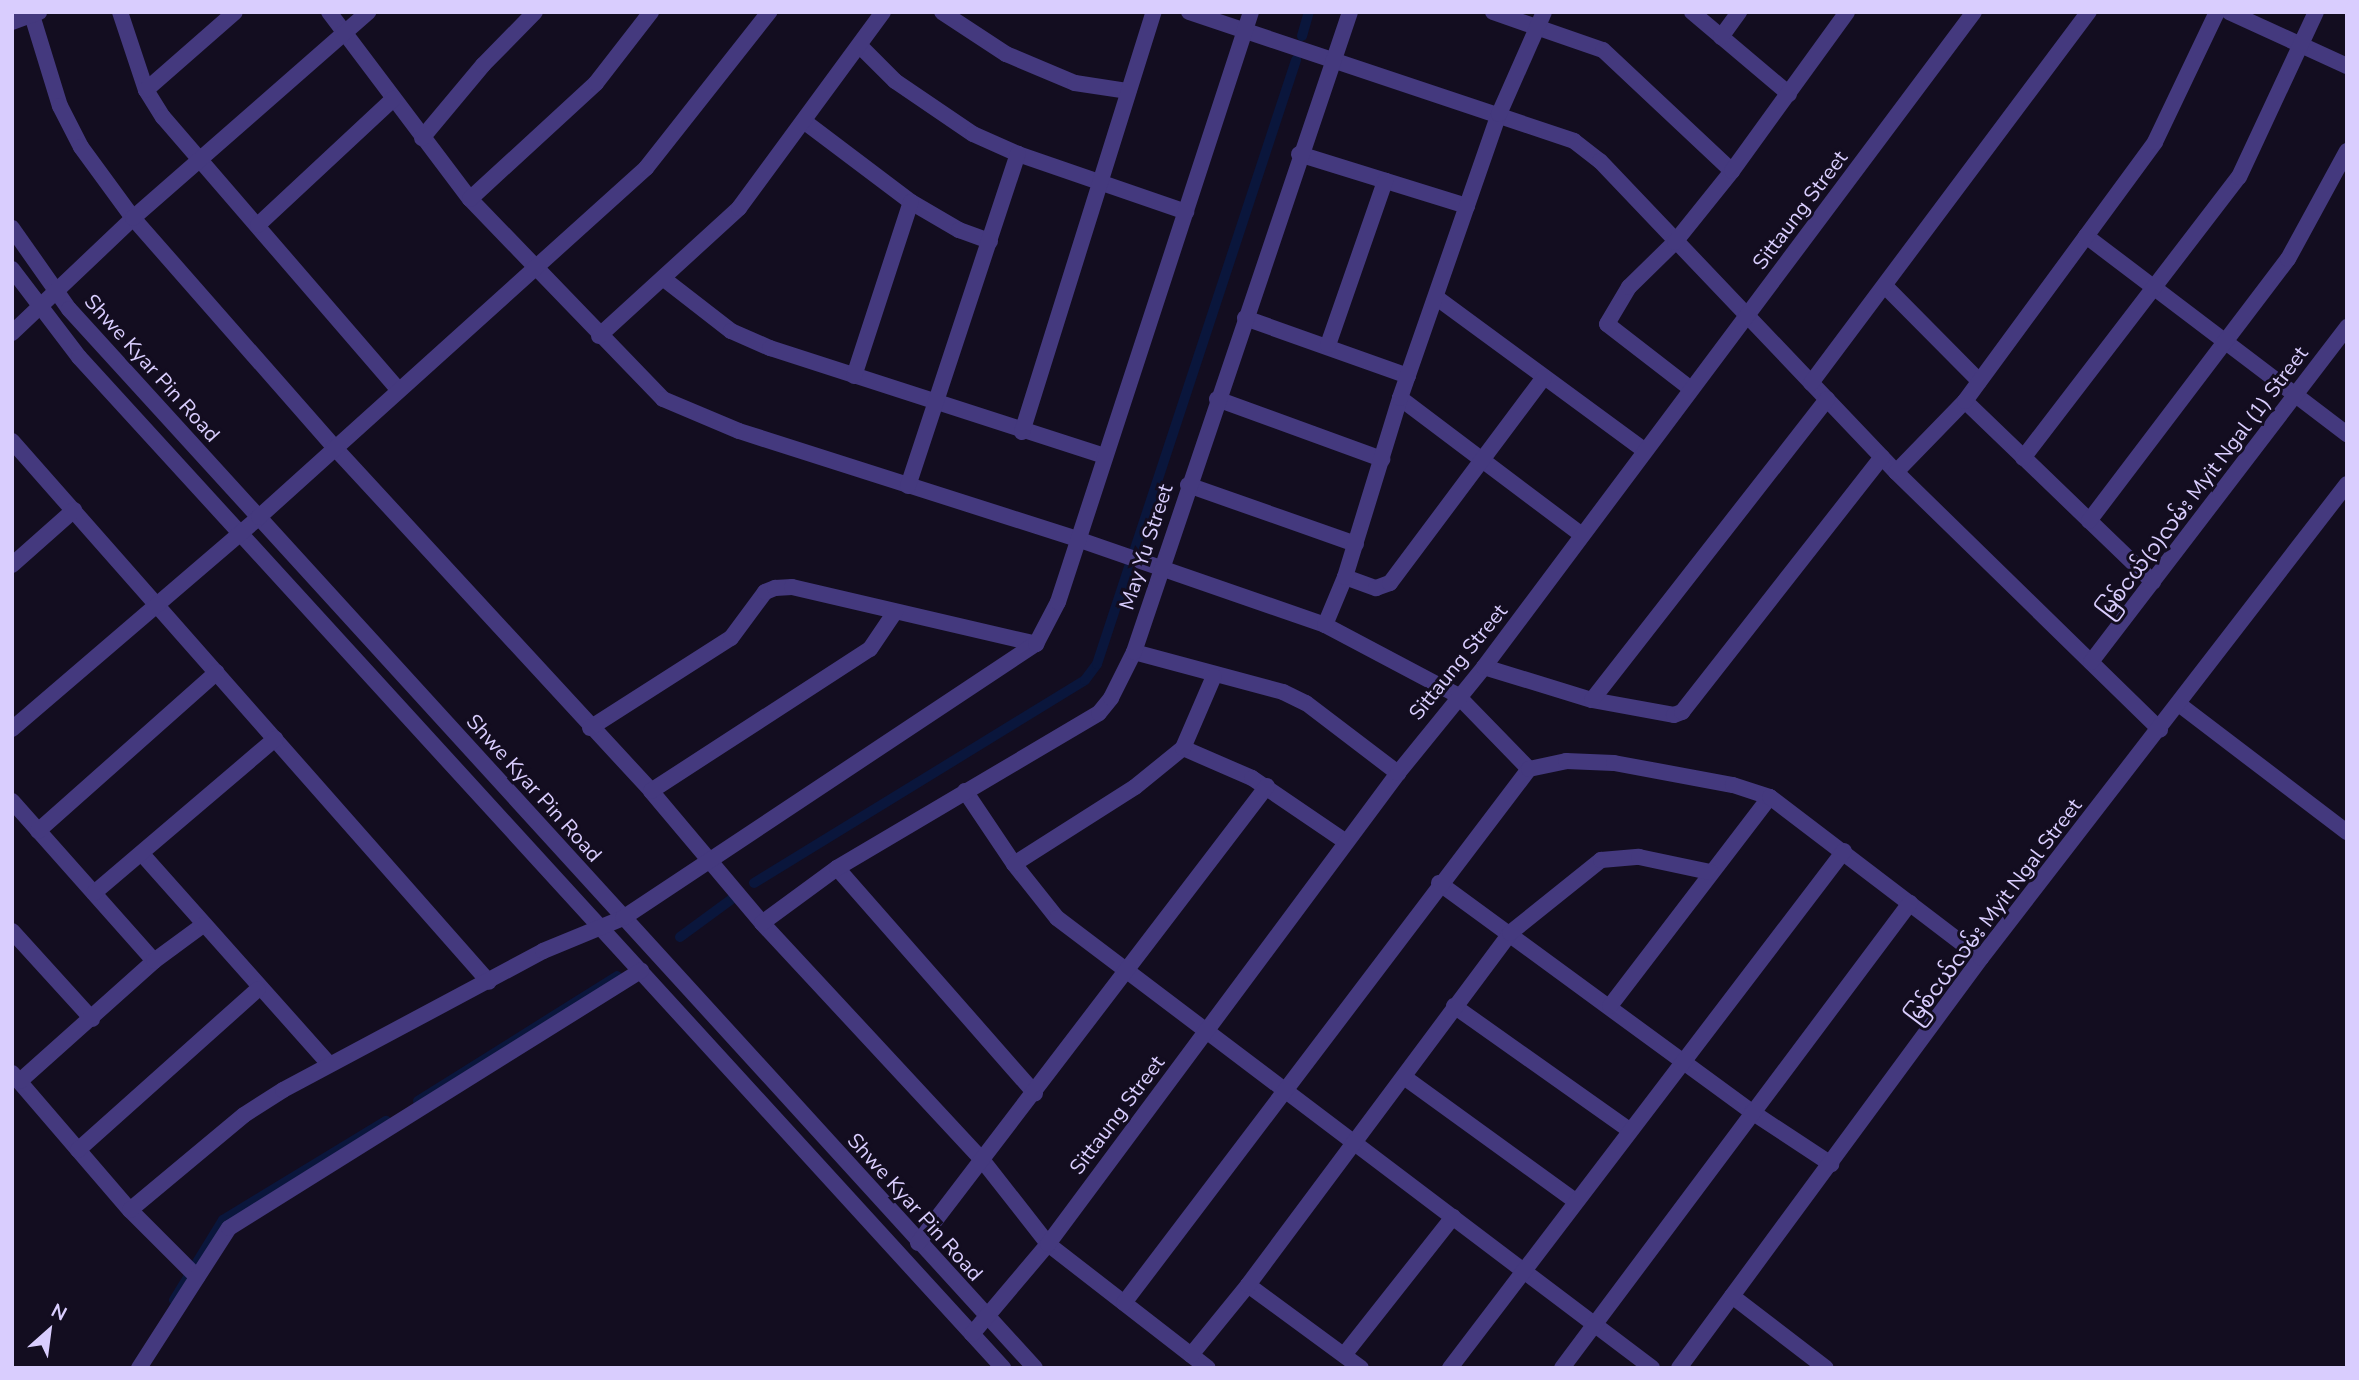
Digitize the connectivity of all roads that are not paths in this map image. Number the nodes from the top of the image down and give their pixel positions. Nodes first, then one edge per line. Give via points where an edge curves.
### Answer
1 (120, 12) edge
2 (235, 12) edge
3 (328, 12) edge
4 (368, 12) edge
5 (535, 12) edge
6 (651, 12) edge
7 (769, 12) edge
8 (883, 12) edge
9 (942, 12) edge
10 (1154, 12) edge
11 (1189, 12) edge
12 (1251, 12) edge
13 (1350, 12) edge
14 (1493, 12) edge
15 (1544, 12) edge
16 (1692, 12) edge
17 (1739, 12) edge
18 (1847, 12) edge
19 (1974, 12) edge
20 (2089, 12) edge
21 (2217, 12) edge
22 (2229, 12) edge
23 (2316, 12) edge
24 (34, 13) edge
25 (12, 22) edge
26 (1536, 27) junction
27 (1245, 32) junction
28 (345, 33) junction
29 (1721, 37) junction
30 (2301, 46) junction
31 (861, 47) junction
32 (1332, 62) junction
33 (2347, 66) edge
34 (146, 90) junction
35 (1128, 91) junction
36 (1789, 94) junction
37 (393, 99) junction
38 (1499, 114) junction
39 (805, 122) junction
40 (422, 138) junction
41 (2347, 150) edge
42 (1299, 154) junction
43 (1018, 155) junction
44 (199, 161) junction
45 (1732, 171) junction
46 (1385, 181) junction
47 (1103, 183) junction
48 (470, 198) junction
49 (911, 202) junction
50 (1467, 206) junction
51 (1186, 212) junction
52 (133, 218) junction
53 (258, 225) junction
54 (12, 228) edge
55 (2086, 236) junction
56 (990, 241) junction
57 (1675, 243) junction
58 (12, 269) edge
59 (537, 271) junction
60 (664, 279) junction
61 (1885, 286) junction
62 (2153, 289) junction
63 (55, 293) junction
64 (1437, 298) junction
65 (40, 308) junction
66 (1747, 316) junction
67 (1245, 318) junction
68 (2347, 327) edge
69 (12, 333) edge
70 (599, 336) junction
71 (2226, 341) junction
72 (1328, 345) junction
73 (854, 376) junction
74 (1408, 376) junction
75 (1544, 377) junction
76 (1979, 381) junction
77 (1811, 383) junction
78 (398, 389) junction
79 (1691, 389) junction
80 (2296, 395) junction
81 (1217, 398) junction
82 (1400, 398) junction
83 (1827, 399) junction
84 (1965, 401) junction
85 (937, 402) junction
86 (1023, 432) junction
87 (2347, 434) edge
88 (14, 446) edge
89 (334, 447) junction
90 (1645, 451) junction
91 (1105, 456) junction
92 (1882, 457) junction
93 (1381, 458) junction
94 (2023, 458) junction
95 (1482, 460) junction
96 (1896, 472) junction
97 (2347, 484) edge
98 (1188, 485) junction
99 (908, 486) junction
100 (74, 510) junction
101 (259, 517) junction
102 (2089, 521) junction
103 (240, 534) junction
104 (1582, 535) junction
105 (1080, 540) junction
106 (1356, 544) junction
107 (12, 565) edge
108 (1162, 569) junction
109 (1345, 577) junction
110 (2153, 582) junction
111 (158, 603) junction
112 (895, 612) junction
113 (1325, 625) junction
114 (1036, 644) junction
115 (1134, 652) junction
116 (2091, 662) junction
117 (1484, 667) junction
118 (217, 672) junction
119 (1214, 676) junction
120 (1457, 695) junction
121 (1592, 700) junction
122 (2180, 705) junction
123 (590, 728) junction
124 (12, 729) edge
125 (2160, 730) junction
126 (275, 739) junction
127 (1183, 748) junction
128 (1530, 769) junction
129 (1398, 773) junction
130 (1266, 786) junction
131 (652, 791) junction
132 (965, 791) junction
133 (1770, 797) junction
134 (12, 801) edge
135 (38, 831) junction
136 (2347, 832) edge
137 (1346, 842) junction
138 (1844, 851) junction
139 (142, 854) junction
140 (708, 861) junction
141 (1014, 864) junction
142 (837, 867) junction
143 (1710, 872) junction
144 (1439, 883) junction
145 (94, 893) junction
146 (1910, 904) junction
147 (624, 918) junction
148 (762, 923) junction
149 (203, 925) junction
150 (603, 926) junction
151 (12, 931) edge
152 (1510, 933) junction
153 (1982, 958) junction
154 (154, 961) junction
155 (641, 971) junction
156 (1125, 973) junction
157 (489, 982) junction
158 (258, 989) junction
159 (1454, 1006) junction
160 (1610, 1006) junction
161 (92, 1019) junction
162 (1206, 1031) junction
163 (1682, 1060) junction
164 (329, 1064) junction
165 (16, 1077) edge
166 (1404, 1077) junction
167 (1283, 1088) junction
168 (1035, 1093) junction
169 (1752, 1112) junction
170 (1628, 1129) junction
171 (1354, 1144) junction
172 (78, 1150) junction
173 (983, 1161) junction
174 (1831, 1164) junction
175 (1575, 1200) junction
176 (130, 1210) junction
177 (1452, 1217) junction
178 (918, 1243) junction
179 (1048, 1244) junction
180 (1521, 1272) junction
181 (196, 1277) junction
182 (1248, 1285) junction
183 (1732, 1296) junction
184 (1124, 1303) junction
185 (987, 1317) junction
186 (1594, 1325) junction
187 (972, 1335) junction
188 (1191, 1355) junction
189 (1344, 1355) junction
190 (139, 1368) edge
191 (1003, 1368) edge
192 (1035, 1368) edge
193 (1208, 1368) edge
194 (1361, 1368) edge
195 (1450, 1368) edge
196 (1562, 1368) edge
197 (1652, 1368) edge
198 (1679, 1368) edge
199 (1826, 1368) edge

1 - 34 street
2 - 34 street
3 - 28 street
4 - 28 street
5 - 40 street
6 - 48 street via 596,83
7 - 59 street via 646,168
8 - 31 street
9 - 35 street via 1006,54 1075,83
10 - 35 street
11 - 27 street
12 - 27 street
13 - 32 street, May Yu Street
14 - 26 street
15 - 26 street
16 - 29 street
17 - 29 street
18 - 36 street
19 - 66 street, Sittaung Street
20 - 61 street
21 - 55 street via 2155,142
22 - 30 street
23 - 30 street
24 - 25 street
24 - 52 street via 60,106 81,147
26 - 38 street
26 - 45 street via 1603,50
27 - 32 street
27 - 51 street
28 - 37 street
28 - 44 street
29 - 36 street
30 - 33 street
30 - 62 street via 2239,177
31 - 39 street
31 - 43 street via 895,81 942,116
32 - 38 street
32 - 42 street, May Yu Street
34 - 44 street
35 - 47 street
36 - 45 street
37 - 40 street
37 - 53 street
38 - 50 street
38 - 57 street via 1574,141 1600,161
39 - 49 street
39 - 60 street via 739,208
40 - 48 street
41 - 71 street via 2288,259
42 - 46 street
42 - 67 street, May Yu Street
43 - 47 street
43 - 56 street
44 - 52 street
44 - 53 street
45 - 57 street
46 - 50 street
46 - 72 street
47 - 51 street
47 - 86 street
48 - 59 street
49 - 56 street
49 - 73 street
50 - 64 street
51 - 91 street
52 - 63 street
52 - 89 street
53 - 78 street
54 - 63 street, Shwe Kyar Pin Road
55 - 62 street
55 - 76 street
56 - 85 street
57 - 66 street
57 - 79 street via 1629,287 1607,324
58 - 65 street, Shwe Kyar Pin Road
59 - 70 street
59 - 78 street
60 - 70 street
60 - 73 street via 732,331
61 - 76 street
61 - 77 street
62 - 71 street
62 - 94 street
63 - 65 street
63 - 101 street, Shwe Kyar Pin Road
64 - 74 street
64 - 75 street
65 - 69 street
65 - 103 street, Shwe Kyar Pin Road
66 - 77 street
66 - 79 street, Sittaung Street
67 - 72 street
67 - 81 street, May Yu Street
68 - 80 street, မြစ်ငယ်(၁)လမ်း Myit Ngal (1) Street
70 - 99 street via 663,400 739,431
71 - 80 street
71 - 102 street
72 - 74 street
73 - 85 street
74 - 82 street
75 - 90 street
75 - 95 street
76 - 84 street
77 - 83 street
78 - 89 street
79 - 90 street, Sittaung Street
80 - 87 street
80 - 110 street, မြစ်ငယ်(၁)လမ်း Myit Ngal (1) Street
81 - 93 street
81 - 98 street, May Yu Street
82 - 93 street
82 - 95 street
83 - 92 street
83 - 121 street
84 - 94 street
84 - 96 street
85 - 86 street
85 - 99 street
86 - 91 street
88 - 100 street
89 - 101 street
89 - 123 street
90 - 104 street, Sittaung Street
91 - 105 street
92 - 96 street
92 - 121 street via 1689,707 1674,715
93 - 106 street
94 - 102 street
95 - 104 street
95 - 109 street via 1390,583 1376,588
96 - 116 street
97 - 122 street, မြစ်ငယ်လမ်း Myit Ngal Street
98 - 106 street
98 - 108 street, May Yu Street
99 - 105 street
100 - 107 street
100 - 111 street
101 - 103 street
101 - 147 street, Shwe Kyar Pin Road
102 - 110 street
103 - 111 street
103 - 150 street, Shwe Kyar Pin Road
104 - 117 street, Sittaung Street
105 - 108 street
105 - 114 street via 1051,622
106 - 109 street
108 - 113 street
108 - 115 street, May Yu Street
109 - 113 street
110 - 116 street, မြစ်ငယ်(၁)လမ်း Myit Ngal (1) Street
111 - 118 street
111 - 124 street
112 - 114 street
112 - 123 street via 792,587 775,588 765,592 731,638
112 - 131 street via 870,649
113 - 120 street
114 - 140 street
115 - 119 street
115 - 132 street, May Yu Street via 1122,682 1099,713
116 - 125 street
117 - 120 street, Sittaung Street
117 - 121 street
118 - 126 street
118 - 135 street
119 - 127 street
119 - 129 street via 1283,692 1306,704
120 - 128 street
120 - 129 street, Sittaung Street
122 - 125 street, မြစ်ငယ်လမ်း Myit Ngal Street
122 - 136 street
123 - 131 street
125 - 153 street, မြစ်ငယ်လမ်း Myit Ngal Street
126 - 139 street
126 - 157 street
127 - 130 street
127 - 141 street via 1135,787
128 - 133 street via 1566,761 1614,762 1733,785
128 - 144 street
129 - 137 street, Sittaung Street
130 - 137 street
130 - 156 street
131 - 140 street
132 - 141 street
132 - 142 street, May Yu Street
133 - 138 street
133 - 143 street
134 - 135 street
135 - 145 street
137 - 162 street, Sittaung Street
138 - 146 street
138 - 163 street
139 - 145 street
139 - 149 street
140 - 147 street
140 - 148 street
141 - 156 street via 1057,918
142 - 148 street, May Yu Street
142 - 168 street
143 - 152 street via 1639,856 1601,860
143 - 160 street
144 - 152 street
144 - 167 street
145 - 154 street
146 - 153 street
146 - 169 street
147 - 150 street
147 - 178 street, Shwe Kyar Pin Road
148 - 173 street
149 - 154 street
149 - 158 street
150 - 155 street, Shwe Kyar Pin Road
150 - 157 street via 566,940
151 - 161 street
152 - 159 street
152 - 160 street
153 - 174 street, မြစ်ငယ်လမ်း Myit Ngal Street
154 - 161 street
155 - 181 street via 229,1228
155 - 187 street, Shwe Kyar Pin Road
156 - 162 street
156 - 168 street
157 - 164 street
158 - 164 street
158 - 172 street
159 - 166 street
159 - 170 street
160 - 163 street
161 - 165 street
162 - 167 street
162 - 179 street, Sittaung Street
163 - 169 street
163 - 170 street
164 - 176 street via 244,1115
165 - 172 street
166 - 171 street
166 - 175 street
167 - 171 street
167 - 184 street
168 - 173 street
169 - 174 street
169 - 186 street
170 - 175 street
171 - 177 street
171 - 182 street
172 - 176 street
173 - 178 street
173 - 179 street
174 - 183 street, မြစ်ငယ်လမ်း Myit Ngal Street
175 - 180 street
176 - 181 street
177 - 180 street
177 - 189 street
178 - 185 street, Shwe Kyar Pin Road
179 - 184 street
179 - 185 street, Sittaung Street
180 - 186 street
180 - 195 street
181 - 190 street
182 - 188 street
182 - 189 street
183 - 198 street, မြစ်ငယ်လမ်း Myit Ngal Street
183 - 199 street
184 - 188 street
185 - 187 street, Sittaung Street
185 - 192 street, Shwe Kyar Pin Road
186 - 196 street
186 - 197 street
187 - 191 street, Shwe Kyar Pin Road
188 - 193 street
189 - 194 street

